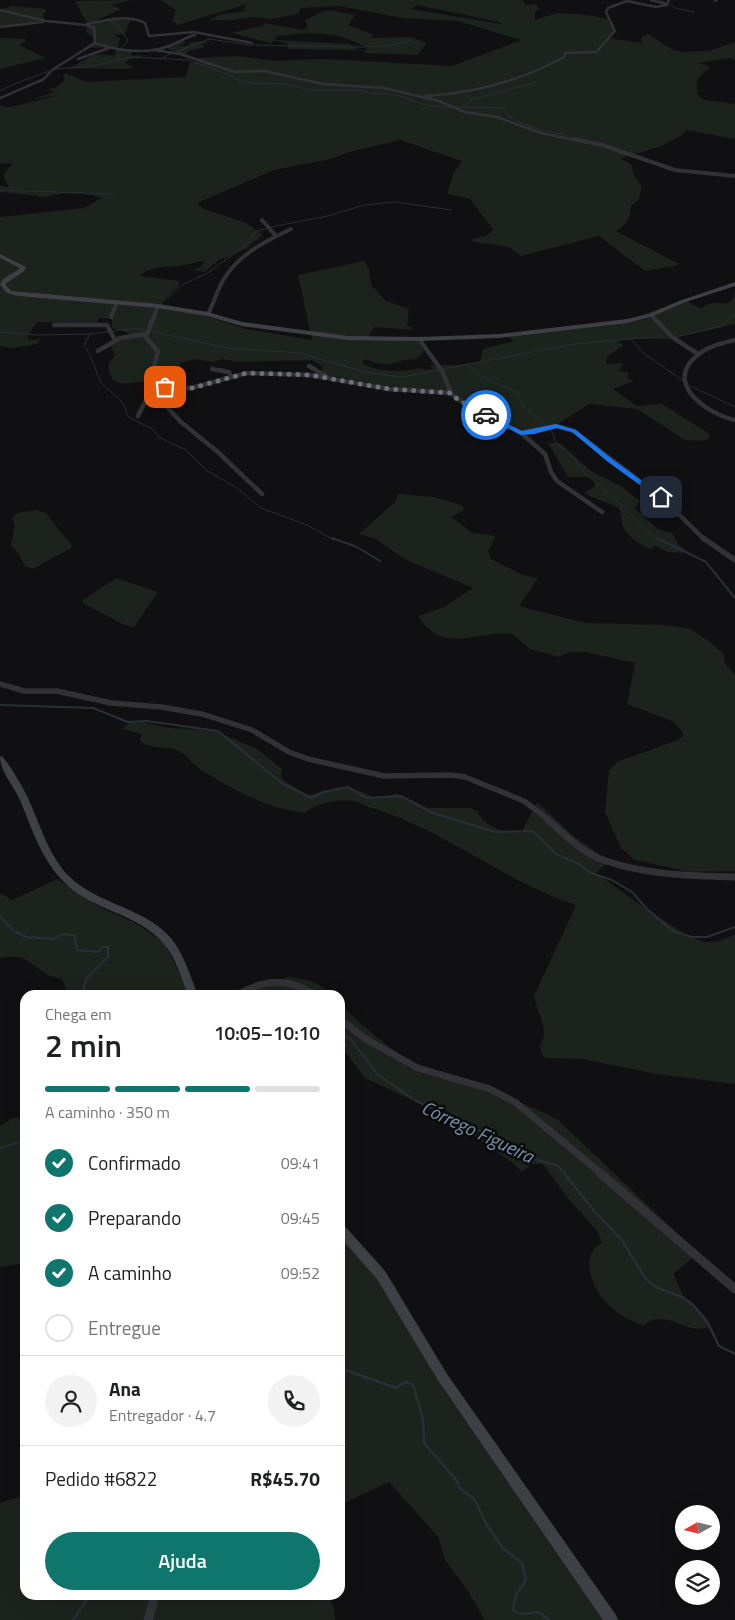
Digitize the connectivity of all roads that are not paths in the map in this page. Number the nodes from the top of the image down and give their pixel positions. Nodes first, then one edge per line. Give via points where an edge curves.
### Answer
1 (651, 0) edge
2 (669, 0) edge
3 (667, 5) junction
4 (0, 10) edge
5 (46, 21) junction
6 (86, 24) junction
7 (0, 27) edge
8 (201, 33) junction
9 (95, 43) junction
10 (252, 43) dead end
11 (110, 47) junction
12 (155, 50) junction
13 (66, 63) junction
14 (419, 96) junction
15 (0, 98) edge
16 (735, 176) edge
17 (262, 220) dead end
18 (291, 230) dead end
19 (276, 236) junction
20 (0, 256) edge
21 (735, 284) edge
22 (117, 302) junction
23 (158, 306) junction
24 (208, 314) junction
25 (651, 315) junction
26 (111, 317) dead end
27 (54, 325) dead end
28 (147, 331) junction
29 (419, 339) junction
30 (114, 340) junction
31 (735, 340) edge
32 (98, 351) dead end
33 (698, 354) junction
34 (309, 366) dead end
35 (212, 369) dead end
36 (231, 377) junction
37 (329, 378) junction
38 (150, 388) junction
39 (451, 393) junction
40 (138, 416) dead end
41 (735, 420) edge
42 (521, 433) junction
43 (262, 494) dead end
44 (602, 512) dead end
45 (735, 560) edge
46 (0, 684) edge
47 (0, 759) edge
48 (735, 877) edge
49 (191, 990) edge
50 (249, 990) edge
51 (308, 990) edge
52 (345, 1023) edge
53 (345, 1235) edge
54 (735, 1289) edge
55 (154, 1600) edge
56 (148, 1620) edge
57 (611, 1620) edge

1 - 3 street
2 - 3 street
3 - 14 street via 656,7 627,1 608,8 606,12 615,31 601,49 565,53 564,57 534,74 511,83 478,91
4 - 5 street
5 - 6 street
5 - 7 street
6 - 8 street via 130,19 144,22 149,36
6 - 9 street via 95,31
8 - 10 street
8 - 12 street
9 - 11 street
9 - 13 street
11 - 12 street
11 - 13 street
12 - 14 street via 180,54 235,72 270,72 323,84 373,86
13 - 15 street via 52,70 44,80
14 - 16 street via 541,133 602,145 675,170
17 - 19 street
18 - 19 street
19 - 24 street via 252,248 230,267
20 - 22 street via 23,267 2,284 9,292
21 - 25 street
22 - 23 street
22 - 26 street
23 - 24 street
23 - 28 street
24 - 29 street via 249,326 348,338
25 - 29 street via 607,324 518,334
25 - 33 street via 674,338
27 - 30 street via 107,325
28 - 30 street
28 - 38 street via 148,342 158,352
29 - 39 street
30 - 32 street
31 - 33 street
33 - 41 street via 684,374 688,389 715,416
34 - 37 street
35 - 36 street via 229,372
36 - 37 street via 247,373
36 - 38 street via 192,388
37 - 39 street via 397,390
38 - 40 street
38 - 43 street via 181,422
39 - 42 street
42 - 44 street via 545,454 557,481
42 - 45 street via 556,426 574,431 661,497 699,536
46 - 48 street via 24,691 57,691 111,704 202,714 252,730 289,752 308,759 376,774 465,777 524,801 575,844 605,861 675,876
47 - 49 street via 21,793 55,865 69,882 84,893 154,928 177,956
50 - 51 street via 266,982 282,980 302,985
52 - 54 street via 367,1040 418,1068 490,1088 515,1102
53 - 57 street via 381,1275 443,1378
55 - 56 street

